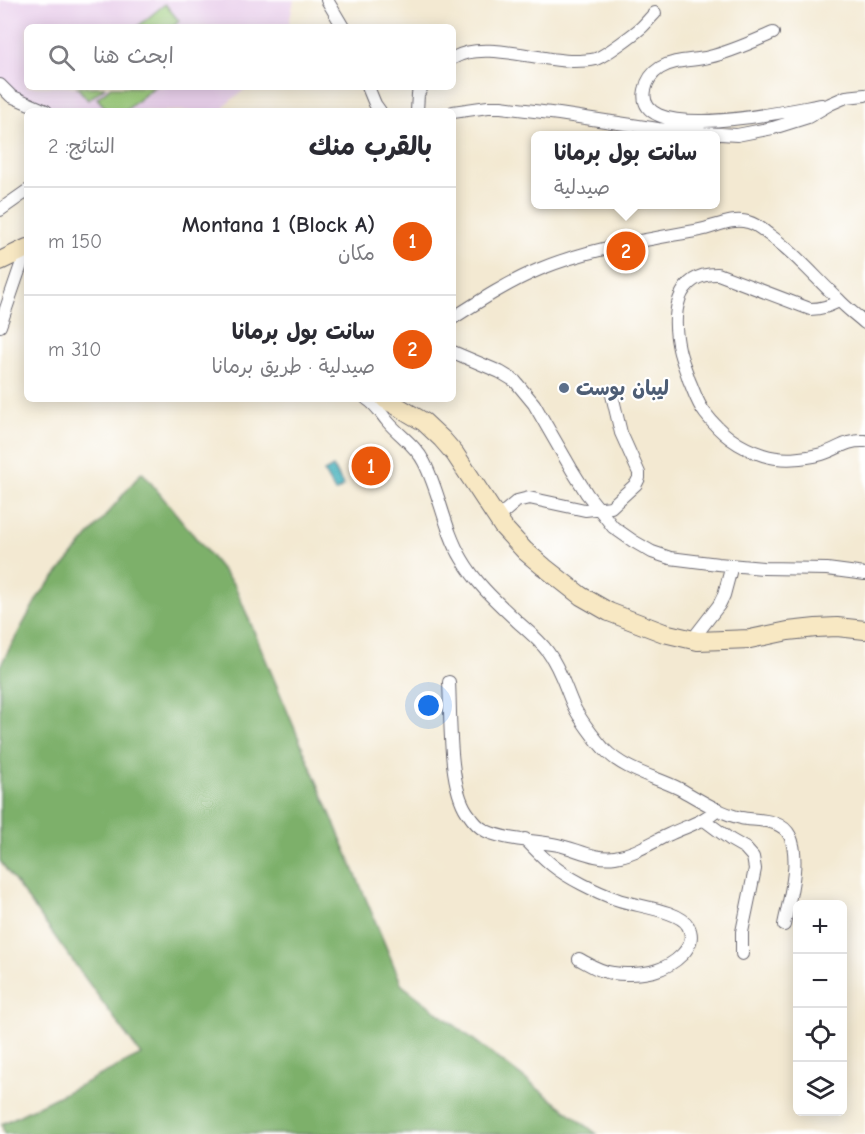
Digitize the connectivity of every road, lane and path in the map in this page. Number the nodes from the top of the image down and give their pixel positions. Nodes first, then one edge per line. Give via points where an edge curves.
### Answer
1 (327, 0) edge
2 (655, 13) dead end
3 (341, 24) edge
4 (773, 33) dead end
5 (456, 56) edge
6 (0, 85) edge
7 (370, 90) edge
8 (420, 90) edge
9 (865, 95) edge
10 (830, 104) junction
11 (39, 108) edge
12 (378, 108) edge
13 (417, 108) edge
14 (456, 111) edge
15 (681, 131) edge
16 (720, 134) edge
17 (24, 193) edge
18 (0, 210) edge
19 (24, 249) edge
20 (24, 255) edge
21 (0, 261) edge
22 (839, 301) junction
23 (456, 316) edge
24 (865, 323) edge
25 (0, 326) edge
26 (456, 353) edge
27 (612, 395) dead end
28 (371, 402) edge
29 (390, 402) edge
30 (865, 441) edge
31 (599, 509) junction
32 (497, 518) junction
33 (732, 565) junction
34 (865, 574) edge
35 (865, 630) edge
36 (692, 640) junction
37 (449, 682) dead end
38 (718, 809) junction
39 (704, 820) junction
40 (525, 839) junction
41 (784, 925) dead end
42 (742, 954) dead end
43 (579, 959) dead end

1 - 3 street
2 - 5 street via 642,27 594,60 562,61 490,51
4 - 10 street via 729,52 660,67 645,88 644,98 650,109 679,121 723,120
6 - 11 street via 11,96
7 - 12 street
8 - 13 street
9 - 10 street
10 - 16 street via 808,117 773,128
14 - 15 street via 501,107
17 - 18 street
19 - 21 main road
20 - 25 street
22 - 23 street via 774,238 746,221 733,221 565,260 520,278
22 - 24 street
22 - 30 street via 810,309 718,274 696,278 680,296 676,335 679,352 704,412 730,440 745,448 786,459 822,454 854,440
26 - 31 street via 500,372 524,390
27 - 31 street via 621,433 639,478 611,507
28 - 38 street via 424,461 468,570 548,652 574,708 604,749 630,769
29 - 32 main road via 424,422 442,439
31 - 32 street via 585,510 528,498 517,501
31 - 33 street via 613,527 652,552 670,558
32 - 36 main road via 525,551 581,596 609,612
33 - 34 street
33 - 36 street via 724,595
35 - 36 main road via 816,628 750,639
37 - 40 street via 453,770 460,798 483,830
38 - 39 street
38 - 41 street via 779,824 789,834 794,854 792,890
39 - 40 street via 615,857 600,858
39 - 42 street via 753,856 756,869 742,932
40 - 43 street via 572,878 617,900 679,917 691,932 685,952 652,971 611,973

